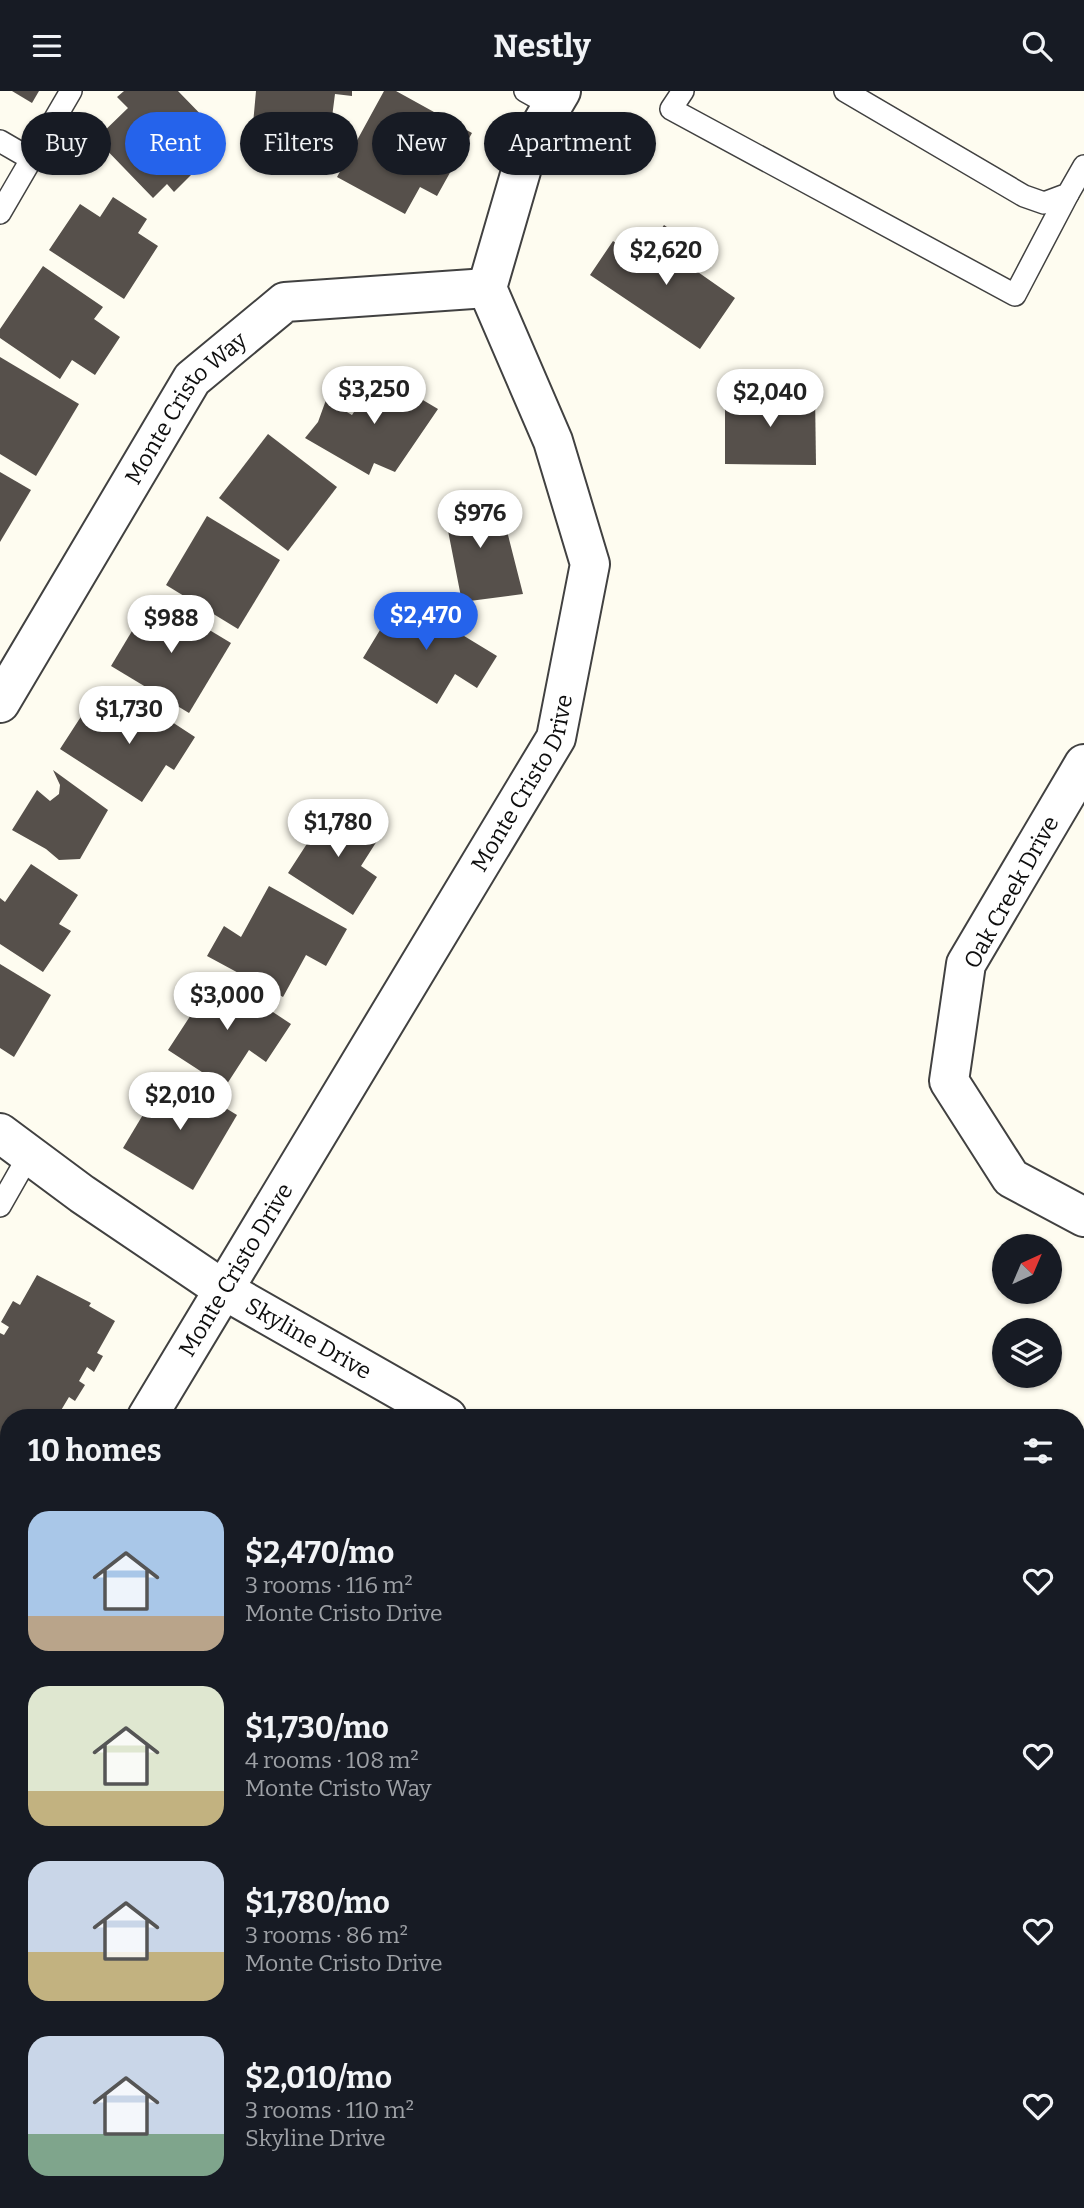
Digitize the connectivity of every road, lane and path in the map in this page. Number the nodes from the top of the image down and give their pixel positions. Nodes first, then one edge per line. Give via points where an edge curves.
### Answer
1 (71, 91) edge
2 (683, 91) edge
3 (845, 91) edge
4 (546, 96) edge
5 (59, 112) edge
6 (0, 141) edge
7 (21, 153) edge
8 (1084, 166) edge
9 (23, 175) edge
10 (1068, 194) junction
11 (0, 213) edge
12 (487, 288) junction
13 (0, 703) edge
14 (1084, 764) edge
15 (14, 1144) edge
16 (0, 1206) edge
17 (1084, 1217) edge
18 (224, 1290) junction
19 (152, 1409) edge
20 (433, 1409) edge

1 - 5 lane
2 - 10 lane via 671,109 1015,295
3 - 10 lane via 1024,196 1044,203
4 - 12 street
6 - 7 lane
8 - 10 lane
9 - 11 lane
12 - 13 street, Monte Cristo Way via 285,302 192,379
12 - 18 street, Monte Cristo Drive via 553,441 590,564 556,738
14 - 17 street, Oak Creek Drive via 966,964 949,1081 1011,1178
15 - 16 lane
15 - 18 street, Skyline Drive
18 - 19 street, Monte Cristo Drive
18 - 20 street, Skyline Drive

